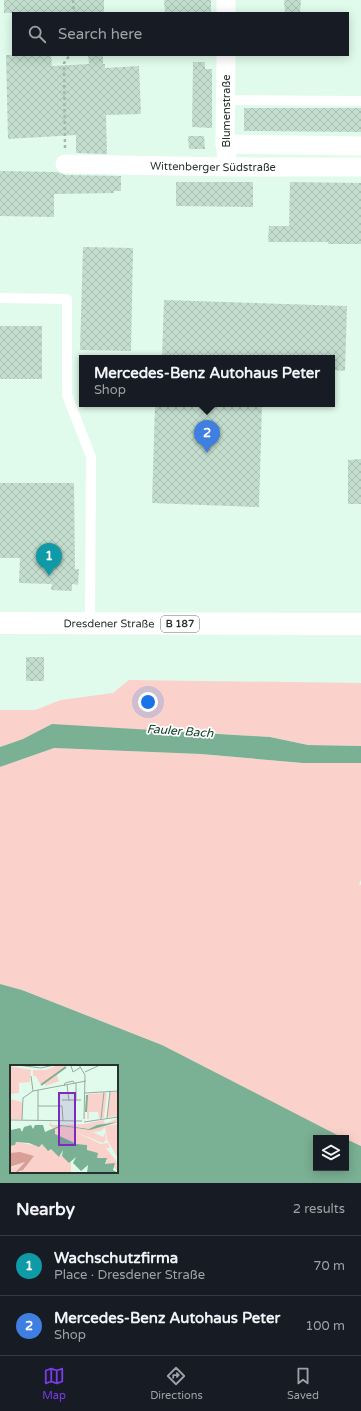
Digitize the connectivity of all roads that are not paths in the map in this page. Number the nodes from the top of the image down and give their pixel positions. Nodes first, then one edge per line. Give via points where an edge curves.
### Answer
1 (226, 0) edge
2 (226, 12) edge
3 (226, 56) edge
4 (226, 100) junction
5 (361, 101) edge
6 (226, 144) junction
7 (361, 146) edge
8 (65, 164) road end
9 (228, 167) junction
10 (361, 167) edge
11 (0, 298) edge
12 (0, 622) edge
13 (90, 623) junction
14 (361, 624) edge

1 - 2 street
3 - 4 street, Blumenstraße
4 - 5 lane
4 - 6 street, Blumenstraße
6 - 7 street, Wittenberger Südstraße
6 - 9 street, Blumenstraße
8 - 9 street, Wittenberger Südstraße
9 - 10 street, Wittenberger Südstraße
11 - 13 lane via 67,299 67,395 91,457
12 - 13 main road, Dresdener Straße / B 187
13 - 14 main road, Dresdener Straße / B 187

